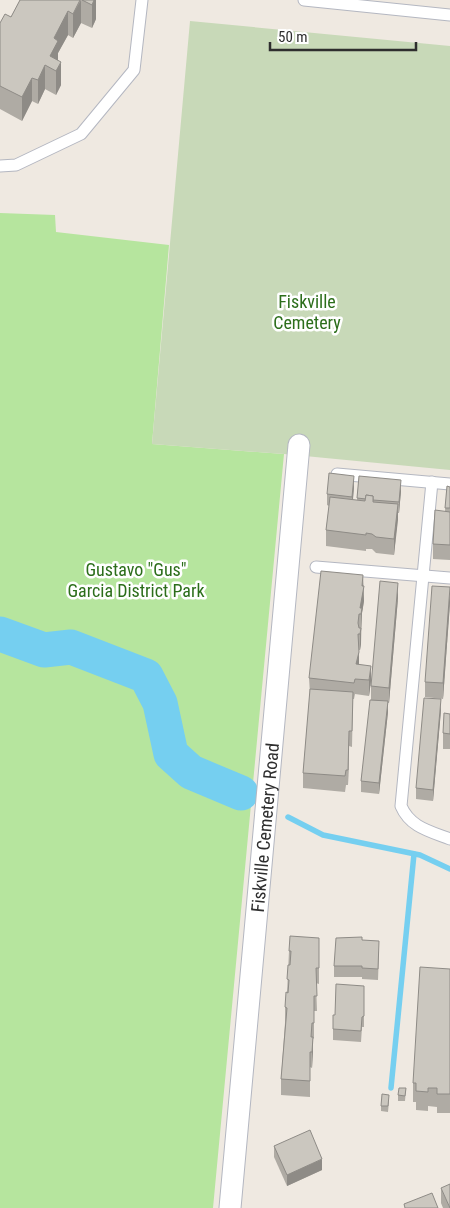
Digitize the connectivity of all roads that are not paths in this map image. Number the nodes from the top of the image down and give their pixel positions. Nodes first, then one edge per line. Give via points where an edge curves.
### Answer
1 (142, 0) edge
2 (304, 0) edge
3 (450, 15) edge
4 (0, 166) edge
5 (299, 445) dead end
6 (337, 474) edge
7 (432, 482) junction
8 (450, 484) edge
9 (316, 567) dead end
10 (422, 576) junction
11 (450, 578) edge
12 (450, 839) edge
13 (230, 1208) edge

1 - 4 lane via 134,70 81,134 16,165
2 - 3 lane
5 - 13 street, Fiskville Cemetery Road
6 - 7 lane
7 - 8 lane
7 - 10 lane
9 - 10 lane
10 - 11 lane
10 - 12 lane via 401,806 406,817 417,827

